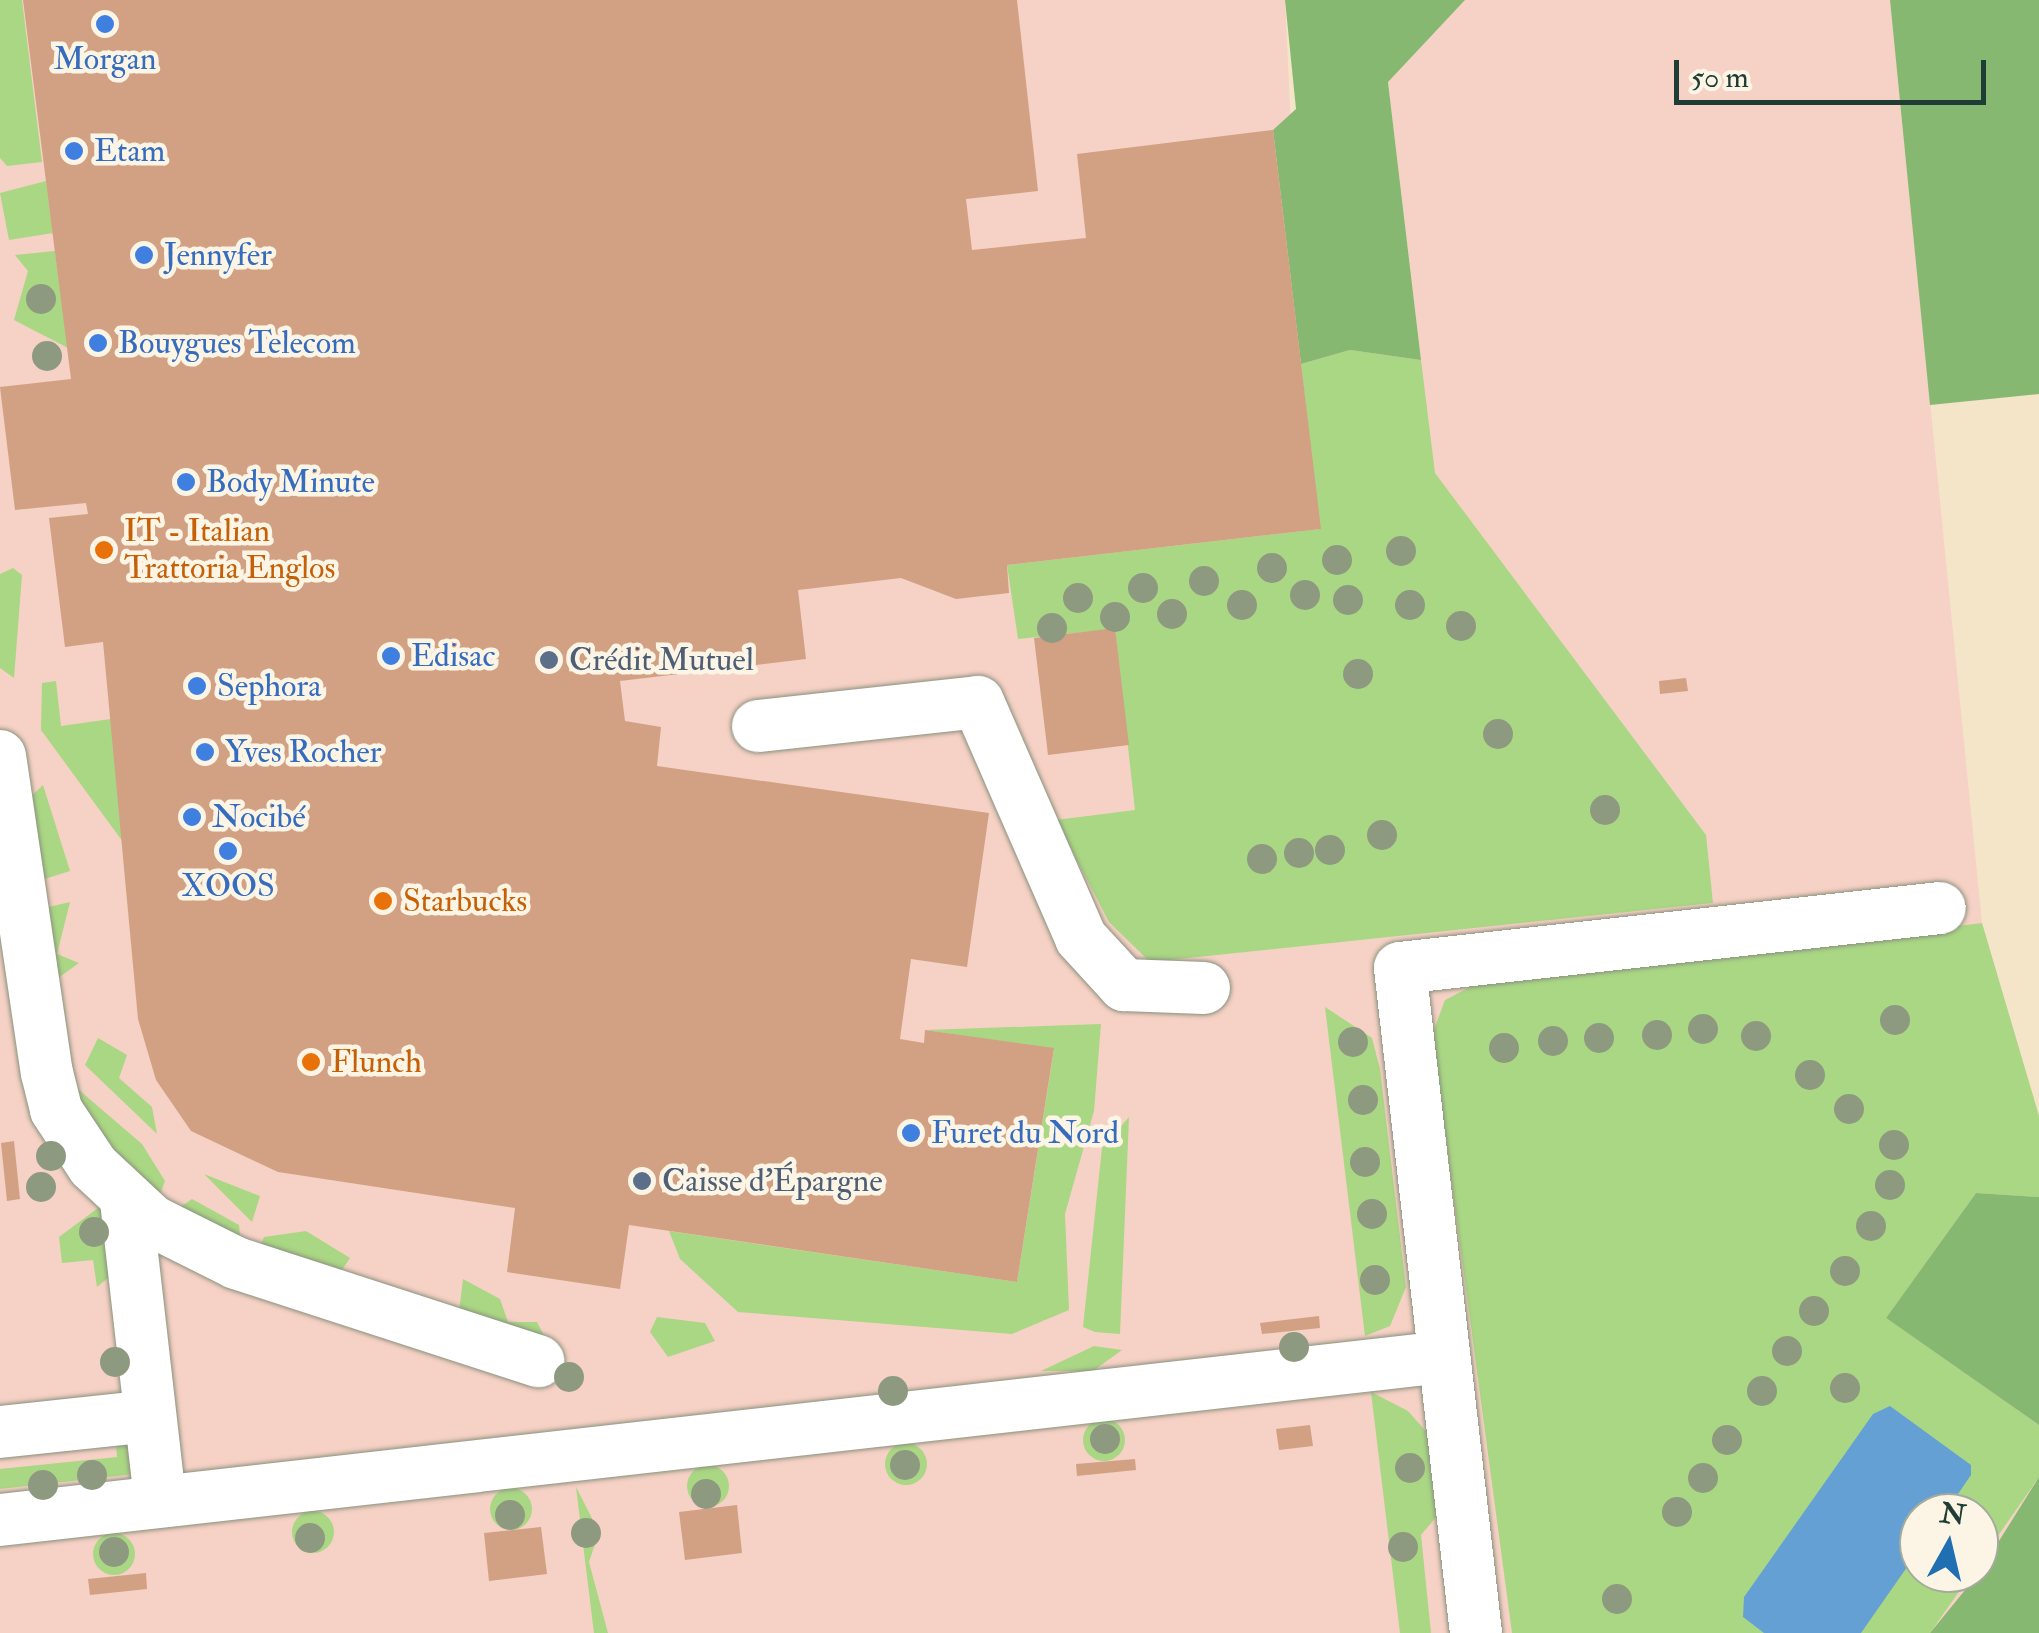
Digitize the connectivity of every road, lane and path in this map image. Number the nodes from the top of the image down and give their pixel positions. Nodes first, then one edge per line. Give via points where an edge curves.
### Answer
1 (758, 726) dead end
2 (0, 756) edge
3 (1940, 908) dead end
4 (1204, 988) dead end
5 (126, 1200) junction
6 (1444, 1357) junction
7 (538, 1361) dead end
8 (149, 1416) junction
9 (0, 1432) edge
10 (160, 1501) junction
11 (0, 1520) edge
12 (1476, 1633) edge

1 - 4 lane via 978,702 1082,938 1124,985
2 - 5 lane via 56,1110
3 - 6 lane via 1400,968
5 - 7 lane via 236,1263
5 - 8 lane
6 - 10 lane
6 - 12 lane
8 - 9 lane
8 - 10 lane
10 - 11 lane

